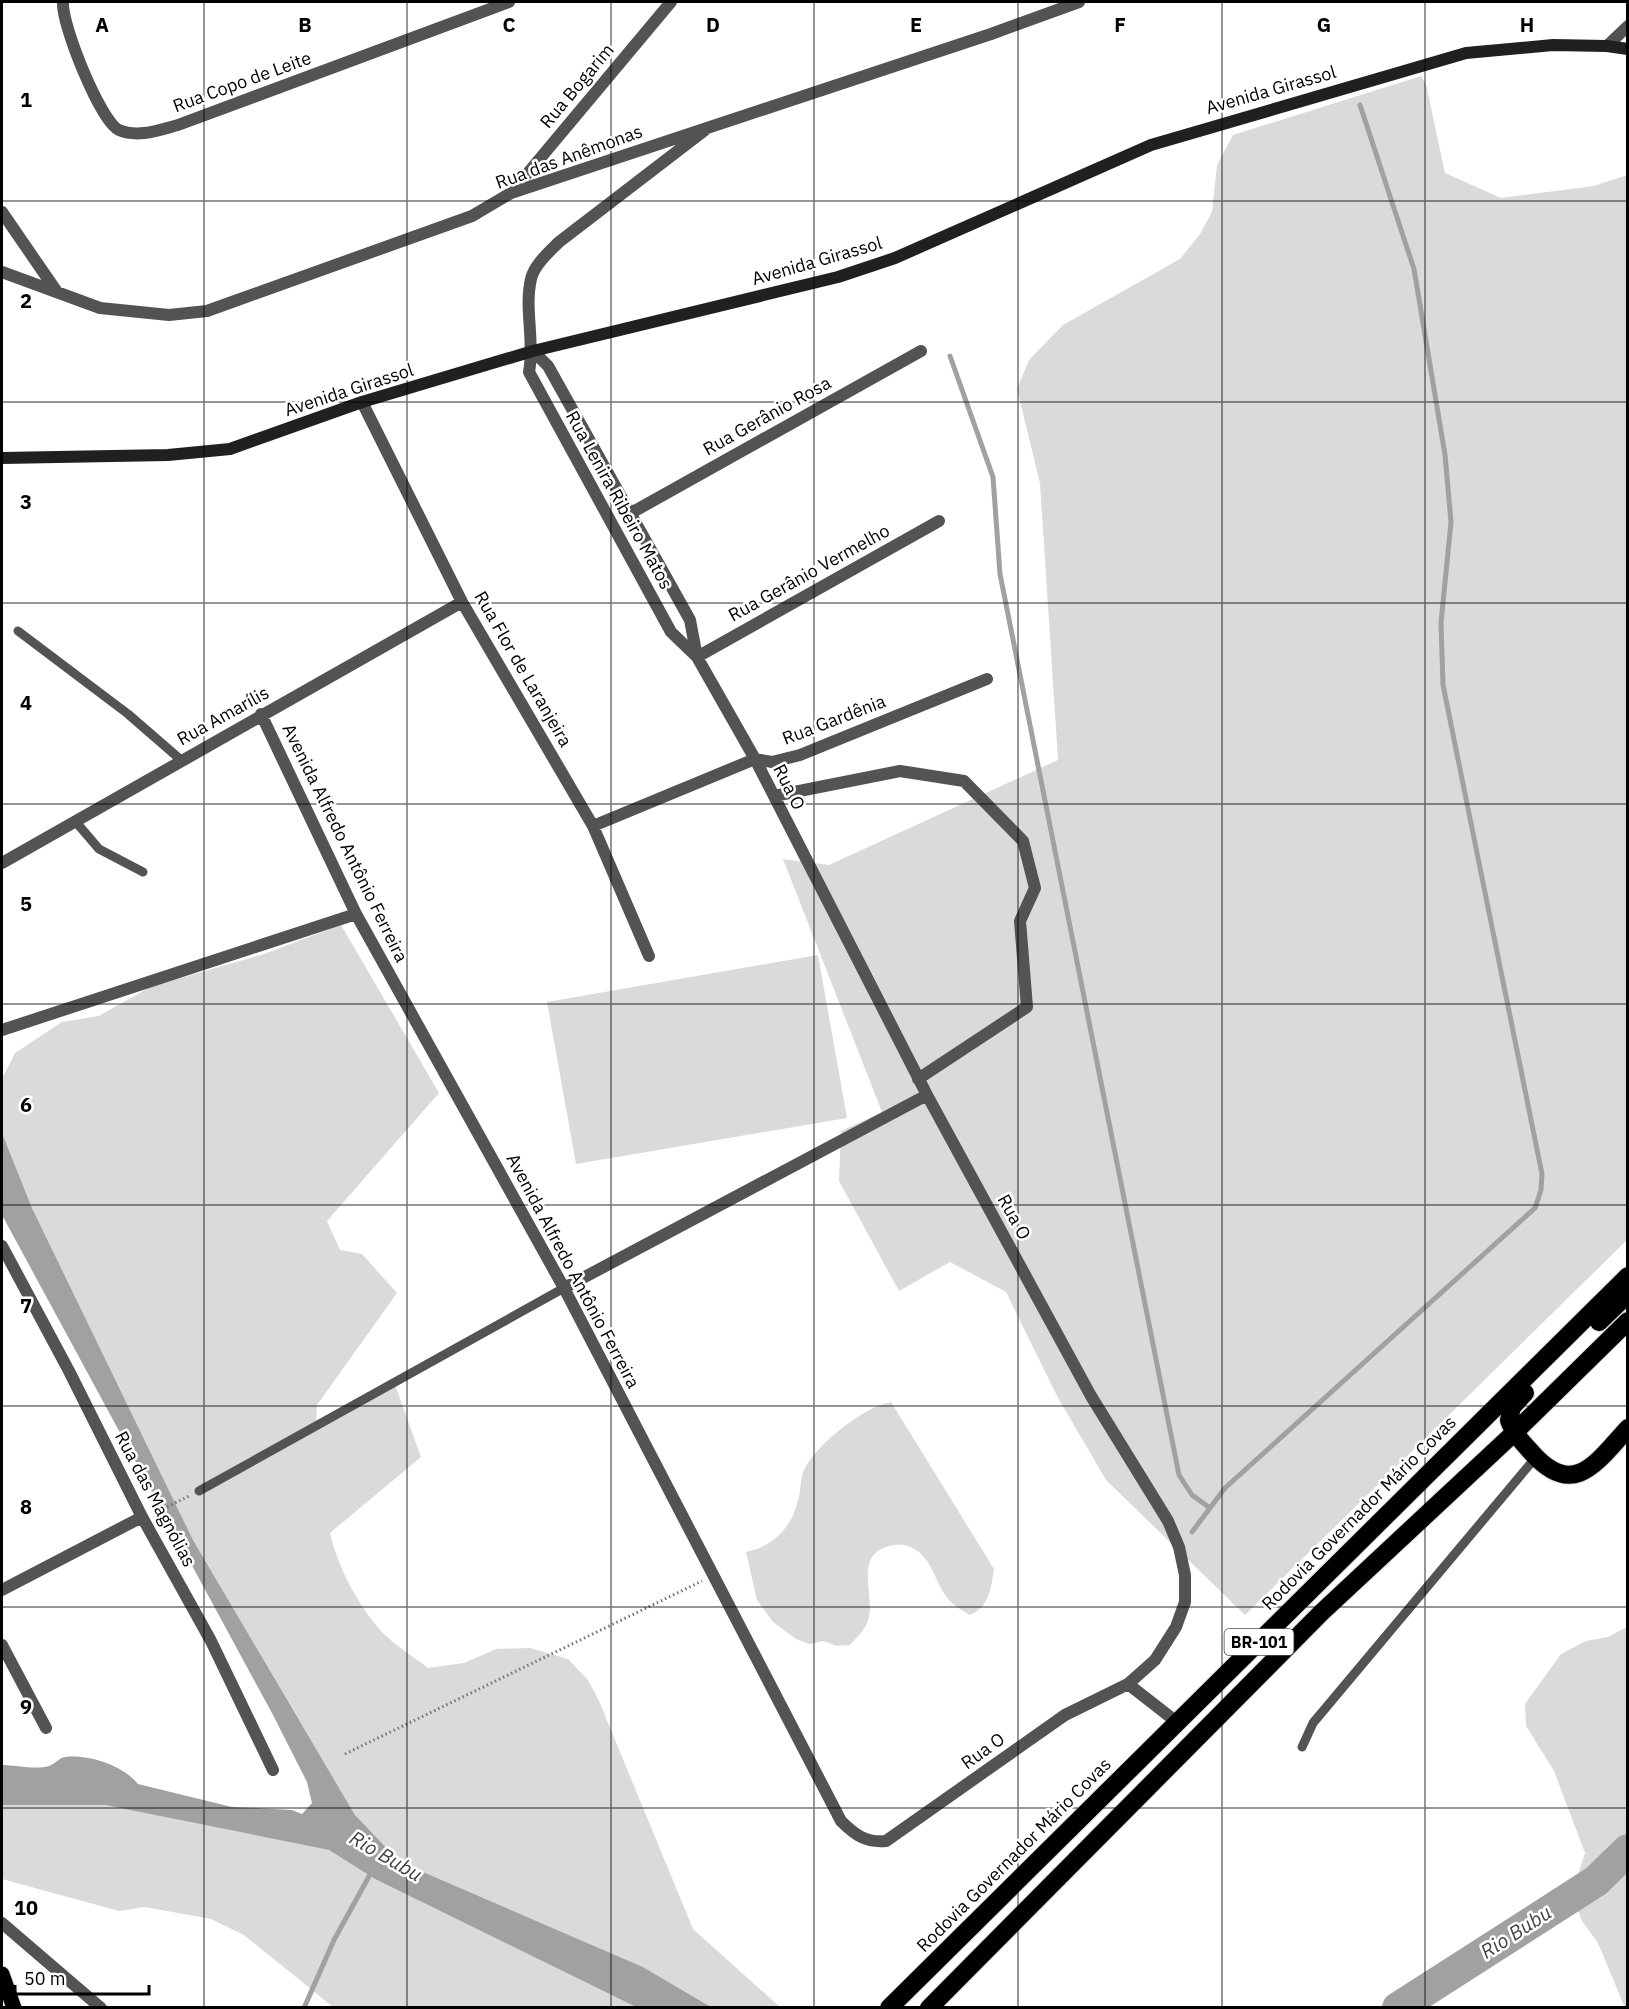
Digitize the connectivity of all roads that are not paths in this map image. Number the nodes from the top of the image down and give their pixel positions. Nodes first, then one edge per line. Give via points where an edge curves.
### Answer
1 (63, 2) edge
2 (509, 2) edge
3 (671, 2) edge
4 (1079, 2) edge
5 (1628, 26) edge
6 (1607, 46) junction
7 (1628, 49) edge
8 (705, 130) junction
9 (511, 193) junction
10 (2, 212) edge
11 (2, 272) edge
12 (57, 292) junction
13 (533, 351) junction
14 (921, 351) dead end
15 (362, 402) junction
16 (2, 458) edge
17 (631, 513) junction
18 (939, 521) dead end
19 (462, 602) junction
20 (18, 631) dead end
21 (698, 657) junction
22 (987, 679) dead end
23 (261, 714) junction
24 (755, 759) junction
25 (181, 760) junction
26 (774, 796) junction
27 (75, 820) junction
28 (593, 826) junction
29 (2, 862) edge
30 (142, 872) dead end
31 (356, 914) junction
32 (649, 956) dead end
33 (2, 1030) edge
34 (918, 1079) junction
35 (927, 1095) junction
36 (2, 1246) edge
37 (1628, 1276) edge
38 (564, 1288) junction
39 (1628, 1294) edge
40 (1628, 1321) edge
41 (1628, 1428) edge
42 (1515, 1432) junction
43 (1536, 1457) junction
44 (199, 1491) dead end
45 (148, 1515) junction
46 (2, 1590) edge
47 (2, 1645) edge
48 (1128, 1684) junction
49 (1178, 1723) junction
50 (46, 1728) dead end
51 (1302, 1747) dead end
52 (273, 1770) dead end
53 (861, 1838) joint
54 (2, 1923) edge
55 (2, 1974) edge
56 (14, 2007) edge
57 (101, 2007) edge
58 (889, 2007) edge
59 (928, 2007) edge

1 - 2 street, Rua Copo de Leite via 78,60 106,120 120,130 145,134
3 - 9 street, Rua Bogarim
4 - 8 street, Rua das Anêmonas
5 - 6 street
6 - 7 street, Avenida Girassol
6 - 13 street, Avenida Girassol via 1512,47 1466,52 1151,145 904,254 838,277
8 - 9 street, Rua das Anêmonas
8 - 13 street, Rua Lenira Ribeiro Matos via 559,242 542,260 531,277
9 - 12 street, Rua das Anêmonas via 472,216 207,311 169,315 99,308
10 - 12 street
11 - 12 street, Rua das Anêmonas
13 - 15 street, Avenida Girassol
13 - 17 street, Rua Lenira Ribeiro Matos via 548,366
13 - 21 street, Rua Lenira Ribeiro Matos via 529,372 671,632
14 - 17 street, Rua Gerânio Rosa
15 - 16 street, Avenida Girassol via 230,449
15 - 19 street, Rua Flor de Laranjeira
17 - 21 street, Rua Lenira Ribeiro Matos via 690,620
18 - 21 street, Rua Gerânio Vermelho
19 - 23 street, Rua Amarílis
19 - 28 street, Rua Flor de Laranjeira
20 - 25 lane via 128,714
21 - 24 street, Rua Lenira Ribeiro Matos
22 - 24 street, Rua Gardênia via 800,755 772,762
23 - 25 street, Rua Amarílis
23 - 31 street, Avenida Alfredo Antônio Ferreira
24 - 26 street, Rua O
24 - 28 street, Rua Gardênia
25 - 27 street, Rua Amarílis
26 - 34 street, Rua O
26 - 34 street via 900,771 964,781 1023,841 1035,888 1020,921 1027,1007
27 - 29 street, Rua Amarílis
27 - 30 lane via 99,849
28 - 32 street, Rua Flor de Laranjeira
31 - 33 street
31 - 38 street, Avenida Alfredo Antônio Ferreira
34 - 35 street, Rua O
35 - 38 street
35 - 48 street, Rua O via 1091,1396 1168,1521 1179,1547 1185,1602 1179,1619 1155,1660
36 - 45 street, Rua das Magnólias
37 - 49 highway, Rodovia Governador Mário Covas / BR-101
38 - 44 lane
38 - 53 street, Avenida Alfredo Antônio Ferreira via 841,1821
39 - 42 highway via 1512,1407 1509,1420
40 - 42 highway, BR-101
41 - 43 highway via 1578,1474 1553,1472
42 - 43 highway
42 - 59 highway, BR-101 via 1322,1612
43 - 51 lane via 1313,1723
45 - 46 street
45 - 52 street, Rua das Magnólias
47 - 50 street
48 - 49 street
48 - 53 street, Rua O via 1065,1715 896,1836 874,1842
49 - 58 highway, Rodovia Governador Mário Covas / BR-101
54 - 57 street
55 - 56 main road

